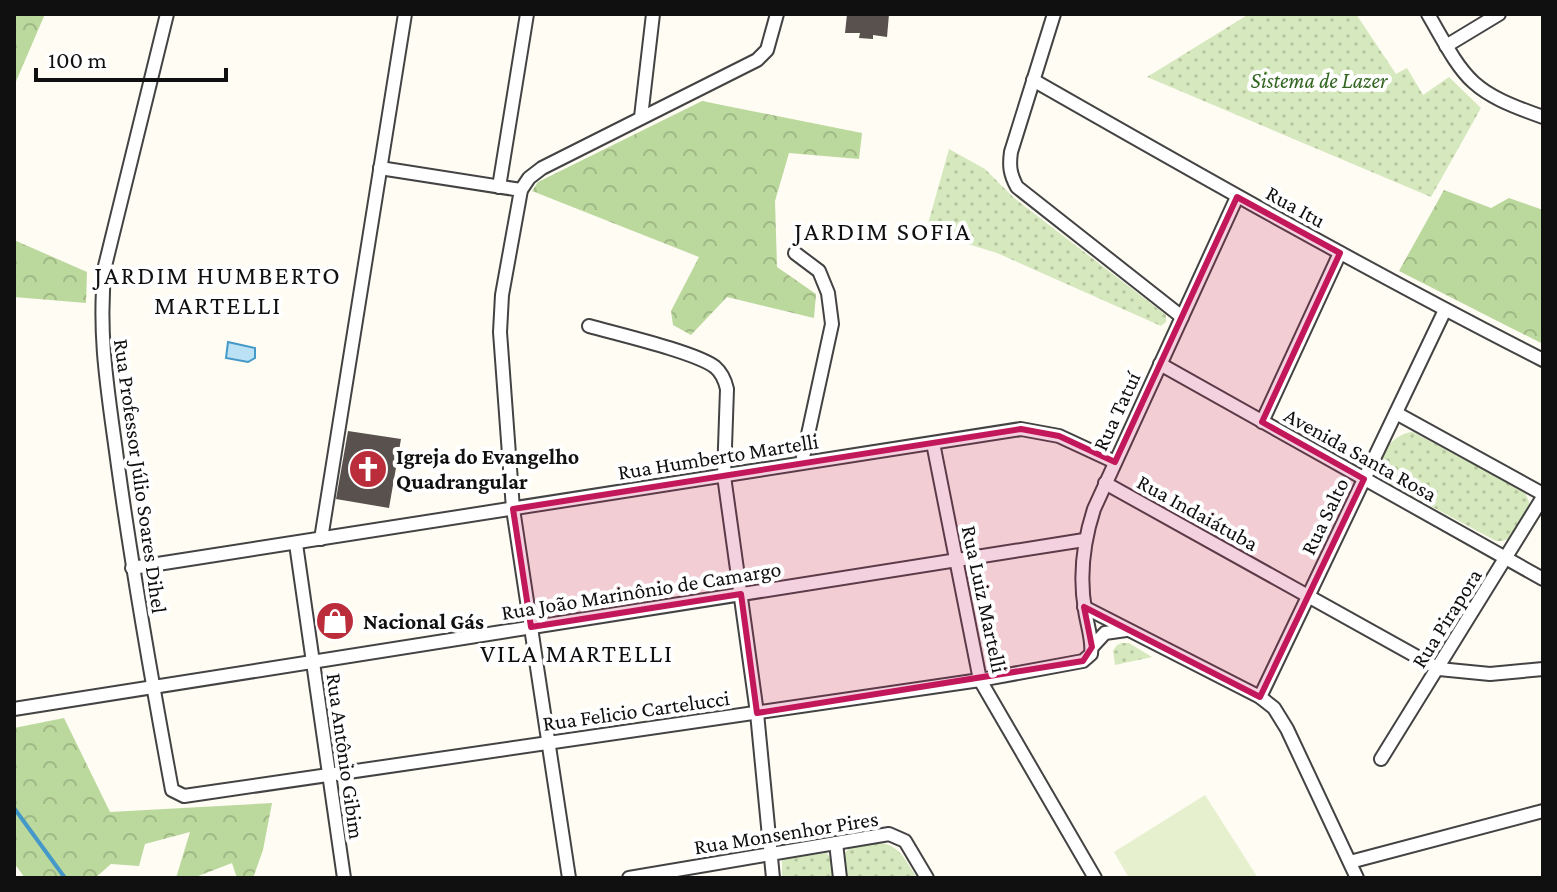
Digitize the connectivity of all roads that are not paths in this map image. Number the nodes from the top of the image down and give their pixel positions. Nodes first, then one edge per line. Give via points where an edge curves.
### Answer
1 (167, 14) edge
2 (405, 14) edge
3 (527, 14) edge
4 (653, 14) edge
5 (777, 14) edge
6 (1054, 14) edge
7 (1428, 14) edge
8 (1499, 14) edge
9 (1446, 46) junction
10 (1033, 80) junction
11 (641, 117) junction
12 (1543, 117) edge
13 (380, 168) junction
14 (499, 187) junction
15 (521, 190) junction
16 (1237, 197) junction
17 (795, 253) dead end
18 (1340, 253) junction
19 (1445, 310) junction
20 (1182, 317) junction
21 (589, 326) dead end
22 (1543, 360) edge
23 (1160, 364) junction
24 (1396, 413) junction
25 (1262, 422) junction
26 (933, 443) junction
27 (802, 462) junction
28 (1115, 462) junction
29 (724, 476) junction
30 (1364, 479) junction
31 (1105, 483) junction
32 (1543, 496) edge
33 (513, 509) junction
34 (321, 539) junction
35 (1084, 540) junction
36 (296, 544) junction
37 (1506, 559) junction
38 (956, 561) junction
39 (132, 568) junction
40 (1543, 579) edge
41 (741, 594) junction
42 (1308, 596) junction
43 (1084, 607) junction
44 (531, 627) junction
45 (1128, 630) junction
46 (1091, 651) junction
47 (312, 661) junction
48 (1439, 669) junction
49 (1543, 669) edge
50 (980, 680) junction
51 (153, 685) junction
52 (1260, 697) junction
53 (14, 709) edge
54 (757, 713) junction
55 (549, 743) junction
56 (1381, 759) dead end
57 (328, 776) junction
58 (184, 796) joint
59 (1543, 811) edge
60 (836, 843) junction
61 (770, 855) junction
62 (1350, 862) junction
63 (344, 878) edge
64 (569, 878) edge
65 (629, 878) edge
66 (773, 878) edge
67 (840, 878) edge
68 (927, 878) edge
69 (1095, 878) edge
70 (1357, 878) edge

1 - 39 street, Rua Professor Júlio Soares Dihel via 105,266 101,306 101,345
2 - 13 street
3 - 14 street
4 - 11 street
5 - 11 street via 767,50 757,60
6 - 10 street
7 - 9 street
8 - 9 street
9 - 12 street via 1477,87
10 - 16 street, Rua Itu
10 - 20 street via 1009,165 1017,187
11 - 15 street via 542,168
13 - 14 street
13 - 34 street
14 - 15 street
15 - 33 street via 500,332
16 - 18 street, Rua Itu
16 - 20 street, Rua Tatuí
17 - 27 street via 819,271 832,324
18 - 19 street, Rua Itu
18 - 25 street
19 - 22 street, Rua Itu
19 - 24 street, Rua Salto
20 - 23 street, Rua Tatuí
21 - 29 street via 714,366 724,377
23 - 25 street, Avenida Santa Rosa
23 - 28 street, Rua Tatuí
24 - 30 street, Rua Salto
24 - 32 street
25 - 30 street, Avenida Santa Rosa
26 - 27 street, Rua Humberto Martelli
26 - 28 street, Rua Humberto Martelli via 1021,429 1059,436
26 - 38 street, Rua Luiz Martelli
27 - 29 street, Rua Humberto Martelli
28 - 31 street, Rua Tatuí
29 - 33 street, Rua Humberto Martelli
29 - 41 street
30 - 37 street, Avenida Santa Rosa
30 - 42 street, Rua Salto
31 - 35 street, Rua Tatuí
31 - 42 street, Rua Indaiátuba
32 - 37 street, Rua Pirapora
33 - 34 street, Rua Humberto Martelli
33 - 44 street
34 - 36 street, Rua Humberto Martelli
35 - 38 street, Rua João Marinônio de Camargo
35 - 43 street, Rua Tatuí
36 - 39 street, Rua Humberto Martelli
36 - 47 street, Rua Antônio Gibim
37 - 40 street, Avenida Santa Rosa
37 - 48 street, Rua Pirapora
38 - 41 street, Rua João Marinônio de Camargo
38 - 50 street, Rua Luiz Martelli
39 - 51 street, Rua Professor Júlio Soares Dihel
41 - 44 street, Rua João Marinônio de Camargo
41 - 54 street
42 - 48 street, Rua Indaiátuba
42 - 52 street, Rua Salto
43 - 45 street
43 - 46 street, Rua Tatuí
44 - 47 street, Rua João Marinônio de Camargo
44 - 55 street
45 - 46 street, Rua Felicio Cartelucci via 1105,633
45 - 52 street
46 - 50 street, Rua Felicio Cartelucci via 1083,661
47 - 51 street, Rua João Marinônio de Camargo
47 - 57 street, Rua Antônio Gibim
48 - 49 street via 1490,674
48 - 56 street, Rua Pirapora
50 - 54 street, Rua Felicio Cartelucci
50 - 69 street, Rua Luiz Martelli
51 - 53 street, Rua João Marinônio de Camargo
51 - 58 street, Rua Professor Júlio Soares Dihel via 172,790
52 - 62 street via 1287,729
54 - 55 street, Rua Felicio Cartelucci
54 - 61 street
55 - 57 street, Rua Felicio Cartelucci
55 - 64 street
57 - 58 street, Rua Felicio Cartelucci
57 - 63 street, Rua Antônio Gibim
59 - 62 street
60 - 61 street, Rua Monsenhor Pires
60 - 67 street
60 - 68 street, Rua Monsenhor Pires via 897,836
61 - 65 street, Rua Monsenhor Pires
61 - 66 street
62 - 70 street

